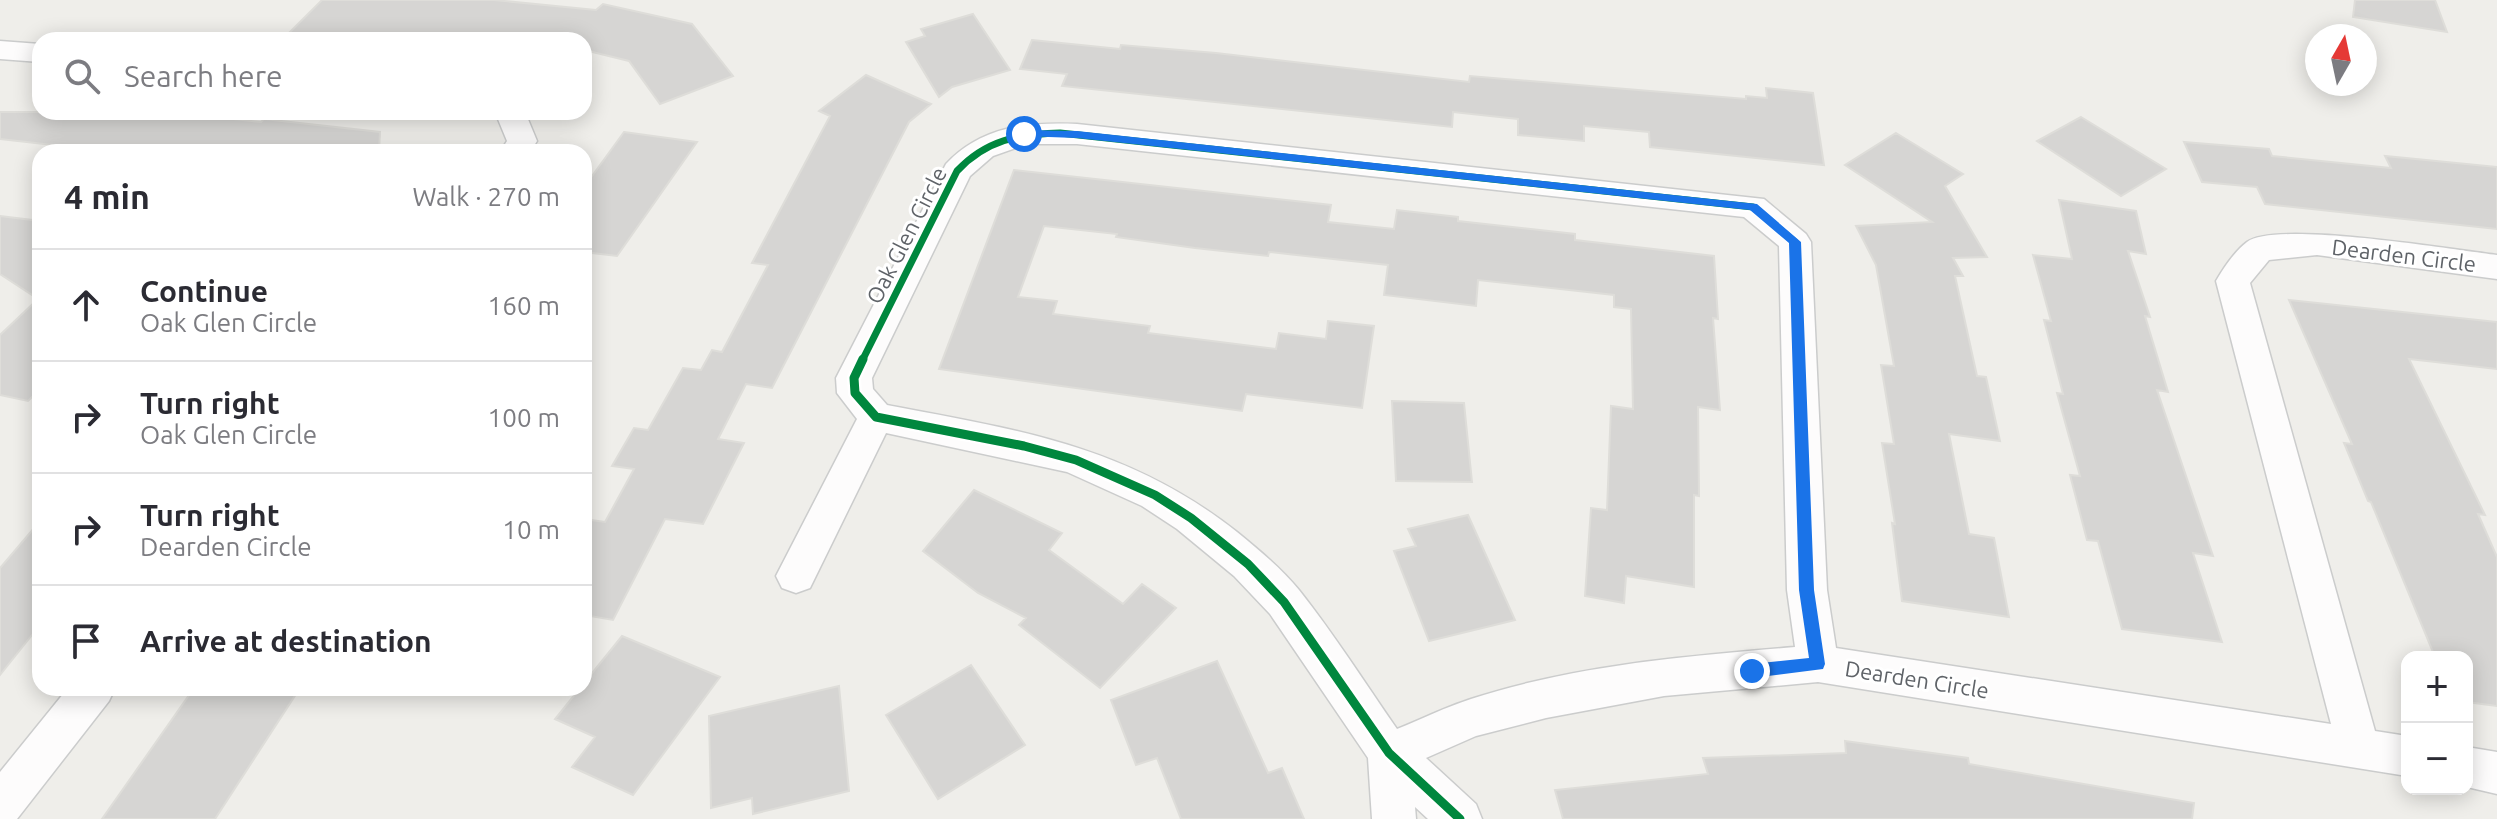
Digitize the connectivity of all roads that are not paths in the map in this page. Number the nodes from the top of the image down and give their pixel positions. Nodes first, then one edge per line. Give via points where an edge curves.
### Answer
1 (0, 50) edge
2 (32, 52) edge
3 (513, 120) edge
4 (520, 144) edge
5 (2497, 267) edge
6 (876, 417) junction
7 (796, 576) dead end
8 (1818, 664) junction
9 (88, 696) edge
10 (2358, 747) junction
11 (1389, 753) junction
12 (2401, 755) edge
13 (2473, 768) edge
14 (2497, 773) edge
15 (0, 806) edge
16 (1394, 819) edge
17 (1460, 819) edge

1 - 2 street
3 - 4 street
5 - 10 street, Dearden Circle via 2317,244 2259,249 2233,281
6 - 7 street
6 - 8 street, Oak Glen Circle via 855,393 854,378 957,171 969,156 1005,137 1077,134 1753,207 1795,242 1807,590
6 - 11 street via 1076,460 1155,495 1191,518 1248,564 1284,602
8 - 10 street, Dearden Circle
8 - 11 street, Dearden Circle via 1664,677 1546,699 1472,718
9 - 15 street
10 - 12 street, Dearden Circle
11 - 16 street
11 - 17 street
13 - 14 street

